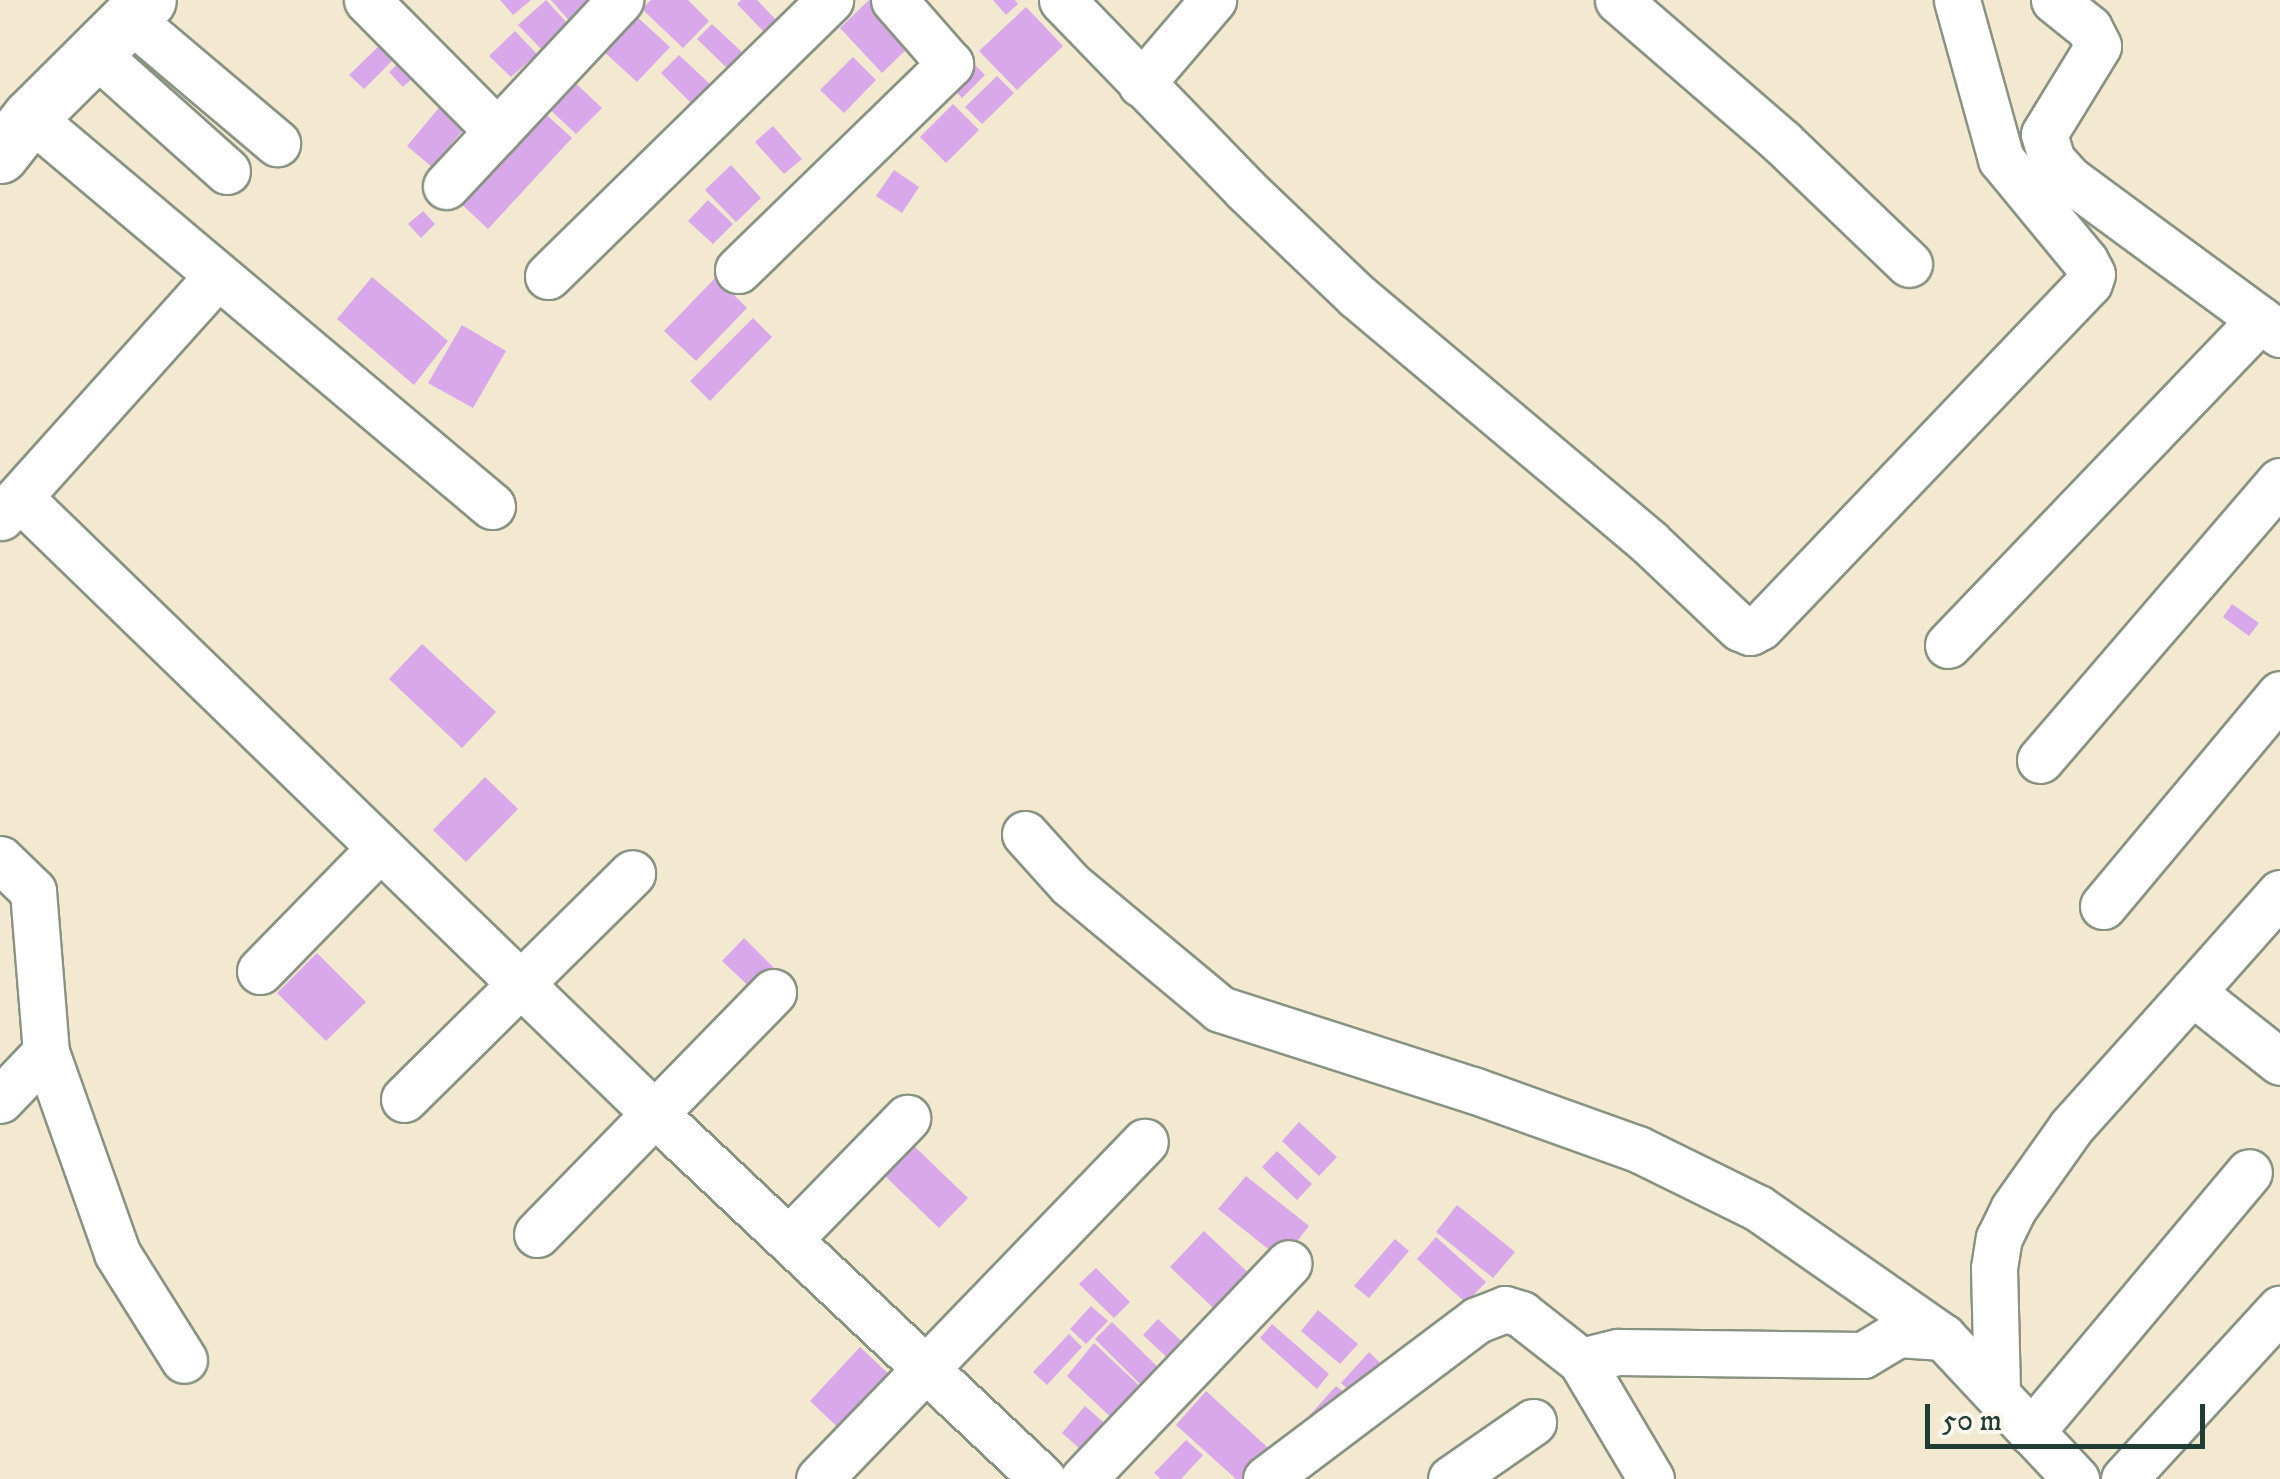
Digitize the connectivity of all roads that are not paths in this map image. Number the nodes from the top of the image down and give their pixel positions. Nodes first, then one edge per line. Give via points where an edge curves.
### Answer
1 (367, 0) edge
2 (620, 0) edge
3 (830, 0) edge
4 (894, 0) edge
5 (1062, 0) edge
6 (1212, 0) edge
7 (1618, 0) edge
8 (1958, 0) edge
9 (2054, 0) edge
10 (124, 24) edge
11 (1141, 84) junction
12 (497, 131) junction
13 (15, 136) edge
14 (277, 143) dead end
15 (227, 172) dead end
16 (446, 186) dead end
17 (1909, 264) dead end
18 (738, 270) dead end
19 (548, 276) dead end
20 (216, 277) junction
21 (2270, 327) edge
22 (2280, 480) edge
23 (492, 506) dead end
24 (10, 508) edge
25 (1948, 645) dead end
26 (2280, 694) edge
27 (2040, 760) dead end
28 (1025, 834) dead end
29 (380, 848) junction
30 (0, 859) edge
31 (632, 874) dead end
32 (2280, 893) edge
33 (2103, 906) dead end
34 (260, 970) dead end
35 (520, 981) junction
36 (773, 992) dead end
37 (2192, 992) junction
38 (46, 1052) junction
39 (2280, 1062) edge
40 (404, 1099) dead end
41 (0, 1100) edge
42 (654, 1113) junction
43 (907, 1118) dead end
44 (1145, 1142) dead end
45 (2249, 1172) dead end
46 (537, 1234) dead end
47 (790, 1238) junction
48 (1289, 1263) dead end
49 (2280, 1309) edge
50 (1943, 1337) junction
51 (184, 1360) dead end
52 (1581, 1362) junction
53 (930, 1368) junction
54 (1997, 1391) junction
55 (1533, 1422) dead end
56 (2031, 1432) junction
57 (820, 1479) edge
58 (1042, 1479) edge
59 (1083, 1479) edge
60 (1266, 1479) edge
61 (1451, 1479) edge
62 (1651, 1479) edge
63 (2076, 1479) edge
64 (2124, 1479) edge

1 - 12 street
2 - 12 street
3 - 19 street
4 - 18 street via 950,64
5 - 11 street
6 - 11 street
7 - 17 street via 1782,142
8 - 11 street via 2001,159 2084,261 2092,274 2089,284 1750,632 1356,296
9 - 21 street via 2089,28 2098,46 2044,134 2052,160 2068,179
10 - 13 street
10 - 14 street
10 - 15 street
12 - 16 street
13 - 20 street
20 - 23 street
20 - 24 street
21 - 25 street
22 - 27 street
24 - 29 street
26 - 33 street
28 - 50 street via 1070,884 1220,1009 1638,1150 1758,1208
29 - 34 street
29 - 35 street
30 - 38 street via 34,890
31 - 35 street
32 - 37 street
35 - 40 street
35 - 42 street
36 - 42 street
37 - 39 street
37 - 54 street via 2071,1127 2013,1209 1994,1268
38 - 41 street
38 - 51 street via 117,1253
42 - 46 street
42 - 47 street
43 - 47 street
44 - 53 street
45 - 56 street
47 - 53 street
48 - 59 street
49 - 64 street
50 - 52 street via 1898,1334 1863,1355 1618,1352
50 - 54 street
52 - 60 street via 1504,1308 1477,1320
52 - 62 street
53 - 57 street
53 - 58 street
54 - 56 street
55 - 61 street
56 - 63 street

